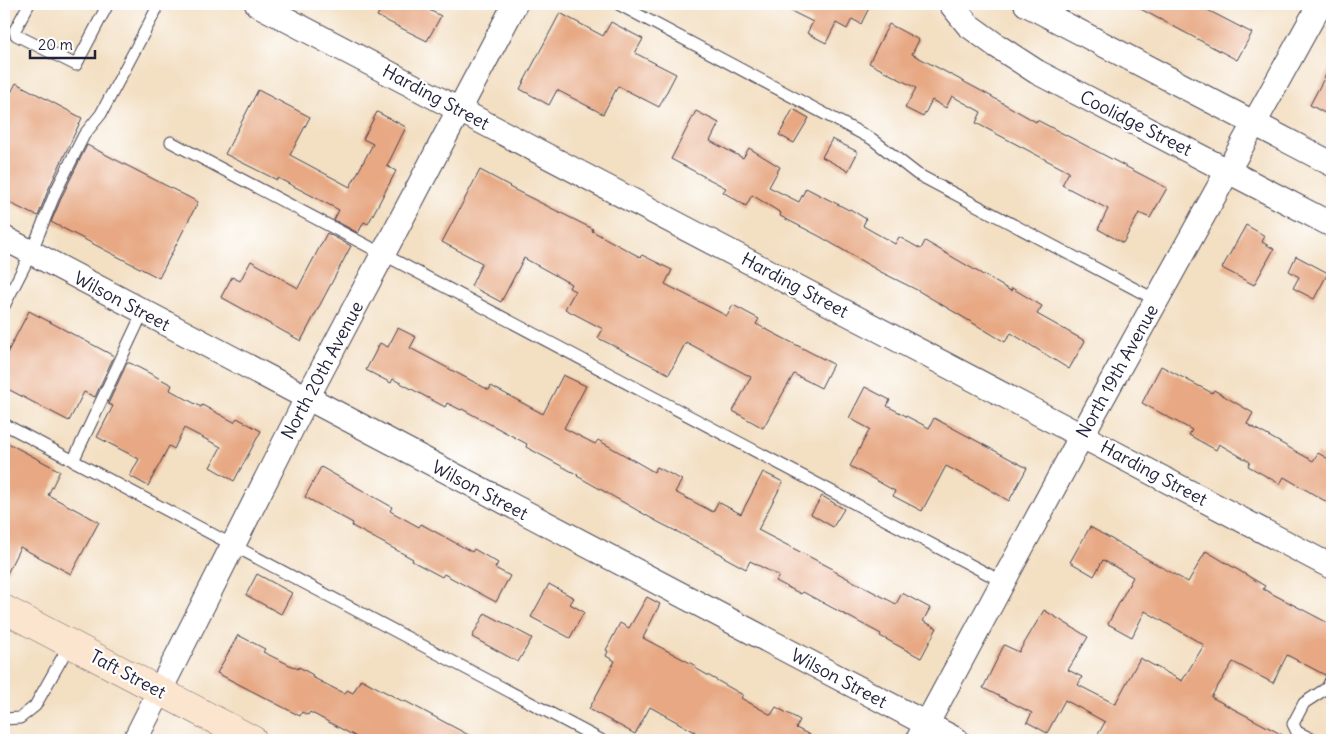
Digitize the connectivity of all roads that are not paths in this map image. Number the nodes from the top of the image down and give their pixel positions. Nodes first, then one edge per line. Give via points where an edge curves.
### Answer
1 (29, 4) edge
2 (108, 4) edge
3 (257, 4) edge
4 (515, 4) edge
5 (618, 4) edge
6 (951, 4) edge
7 (1026, 4) edge
8 (1320, 4) edge
9 (155, 12) dead end
10 (460, 110) junction
11 (1254, 123) junction
12 (171, 142) dead end
13 (1332, 164) edge
14 (1228, 170) junction
15 (1332, 225) edge
16 (4, 238) edge
17 (31, 253) junction
18 (383, 255) junction
19 (1156, 300) junction
20 (4, 306) edge
21 (144, 312) junction
22 (307, 398) junction
23 (4, 424) edge
24 (1082, 435) junction
25 (73, 461) junction
26 (233, 546) junction
27 (1332, 567) edge
28 (1003, 582) junction
29 (4, 609) edge
30 (70, 644) junction
31 (1332, 678) edge
32 (161, 691) junction
33 (4, 719) edge
34 (922, 732) edge
35 (135, 740) edge
36 (253, 740) edge
37 (601, 740) edge
38 (957, 740) edge
39 (1314, 740) edge

1 - 2 lane via 15,30 16,35 76,65
3 - 10 street, Harding Street
4 - 10 street, North 20th Avenue
5 - 19 lane via 872,139 917,174
6 - 14 street, Coolidge Street via 968,26 1037,72
7 - 11 street
8 - 11 street, North 19th Avenue
9 - 17 lane via 101,114 84,135 56,191
10 - 18 street, North 20th Avenue
10 - 24 street, Harding Street
11 - 13 street
11 - 14 street, North 19th Avenue
12 - 18 lane
14 - 15 street, Coolidge Street
14 - 19 street, North 19th Avenue
16 - 17 street, Wilson Street
17 - 20 lane
17 - 21 street, Wilson Street
18 - 22 street, North 20th Avenue
18 - 28 lane
19 - 24 street, North 19th Avenue
21 - 22 street, Wilson Street
21 - 25 lane
22 - 26 street, North 20th Avenue
22 - 34 street, Wilson Street
23 - 25 lane
24 - 27 street, Harding Street
24 - 28 street, North 19th Avenue
25 - 26 lane
26 - 32 street, North 20th Avenue
26 - 37 lane
28 - 34 street, North 19th Avenue
29 - 30 street, Taft Street
30 - 32 street, Taft Street
30 - 33 lane via 35,706 20,718
31 - 39 lane via 1327,688 1304,703 1293,724 1297,732
32 - 35 street, North 20th Avenue
32 - 36 street, Taft Street
34 - 38 street, Wilson Street

